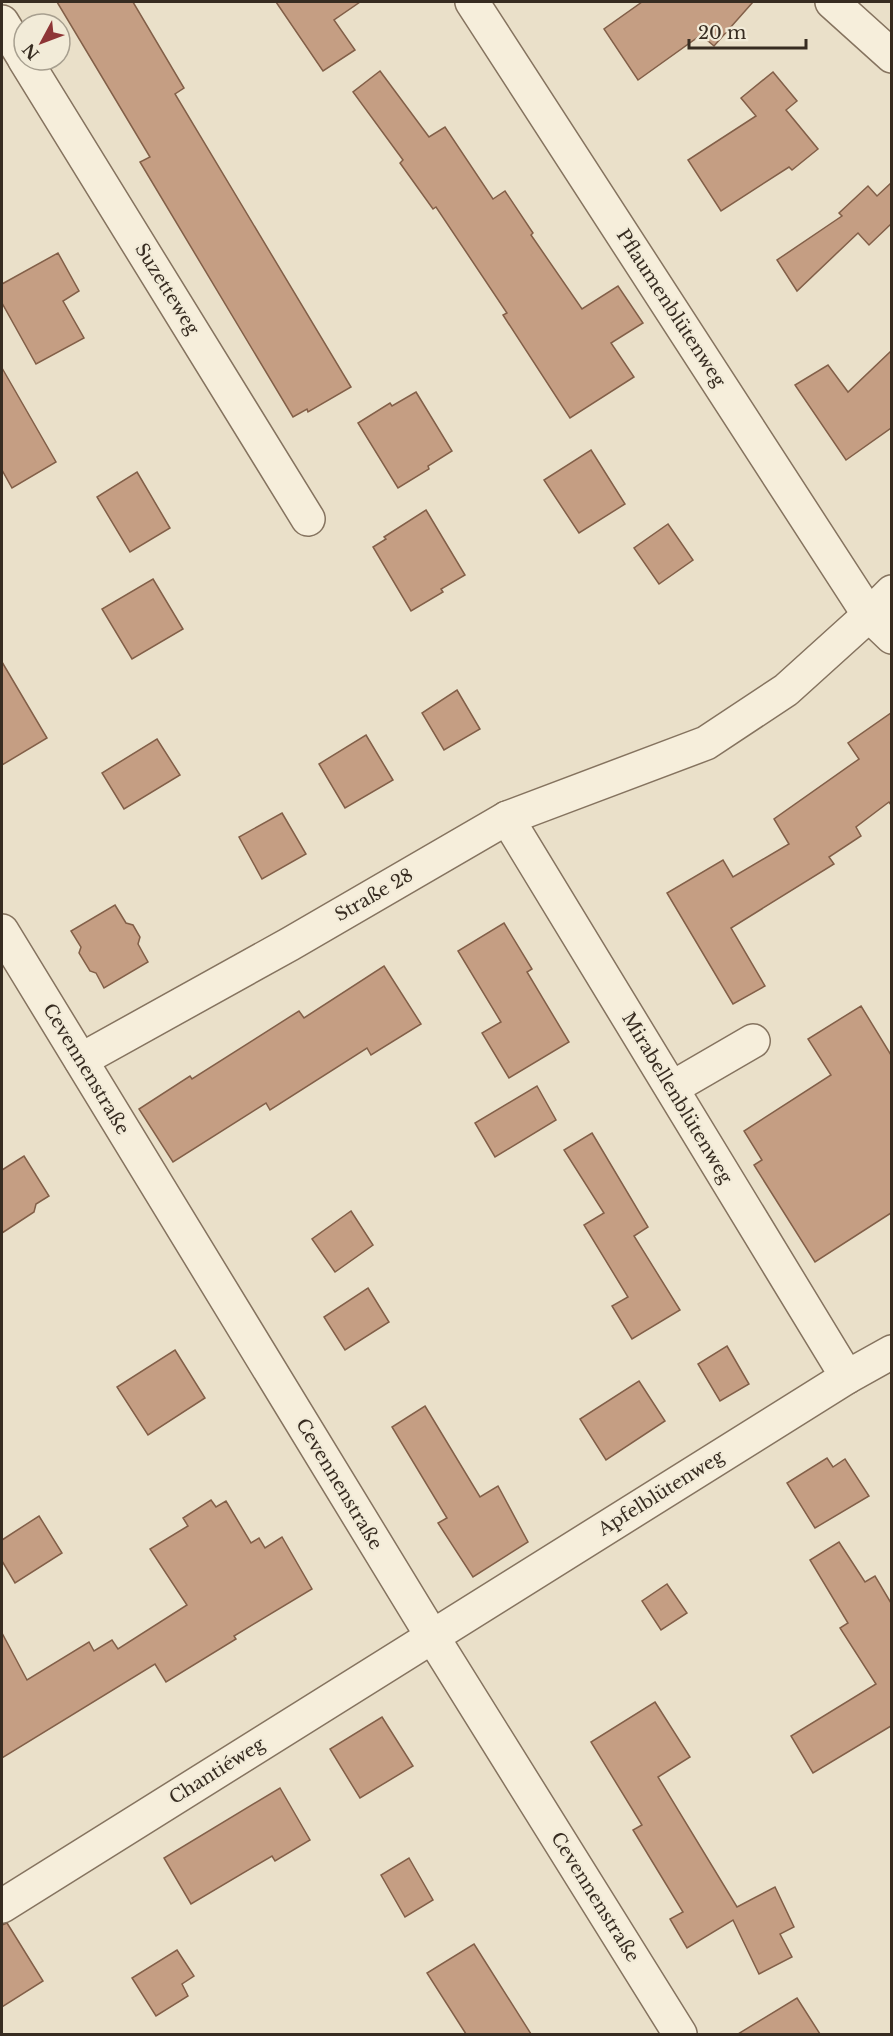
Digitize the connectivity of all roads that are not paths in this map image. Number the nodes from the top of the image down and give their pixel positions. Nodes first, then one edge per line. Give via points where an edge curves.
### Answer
1 (472, 2) edge
2 (832, 2) edge
3 (2, 22) edge
4 (12, 38) edge
5 (891, 56) edge
6 (33, 72) edge
7 (308, 519) dead end
8 (891, 592) edge
9 (880, 626) edge
10 (507, 818) junction
11 (2, 931) edge
12 (753, 1041) dead end
13 (81, 1060) junction
14 (672, 1088) junction
15 (891, 1352) edge
16 (847, 1377) junction
17 (432, 1636) junction
18 (2, 1906) edge
19 (680, 2034) edge

1 - 9 street, Pflaumenblütenweg
2 - 5 street
3 - 4 street, Suzetteweg
6 - 7 street, Suzetteweg
8 - 9 street
9 - 10 street, Straße 28 via 720,735
10 - 13 street, Straße 28
10 - 14 street, Mirabellenblütenweg
11 - 13 street, Cevennenstraße
12 - 14 street
13 - 17 street, Cevennenstraße
14 - 16 street, Mirabellenblütenweg
15 - 16 street, Apfelblütenweg
16 - 17 street, Apfelblütenweg
17 - 18 street, Chantiéweg
17 - 19 street, Cevennenstraße

